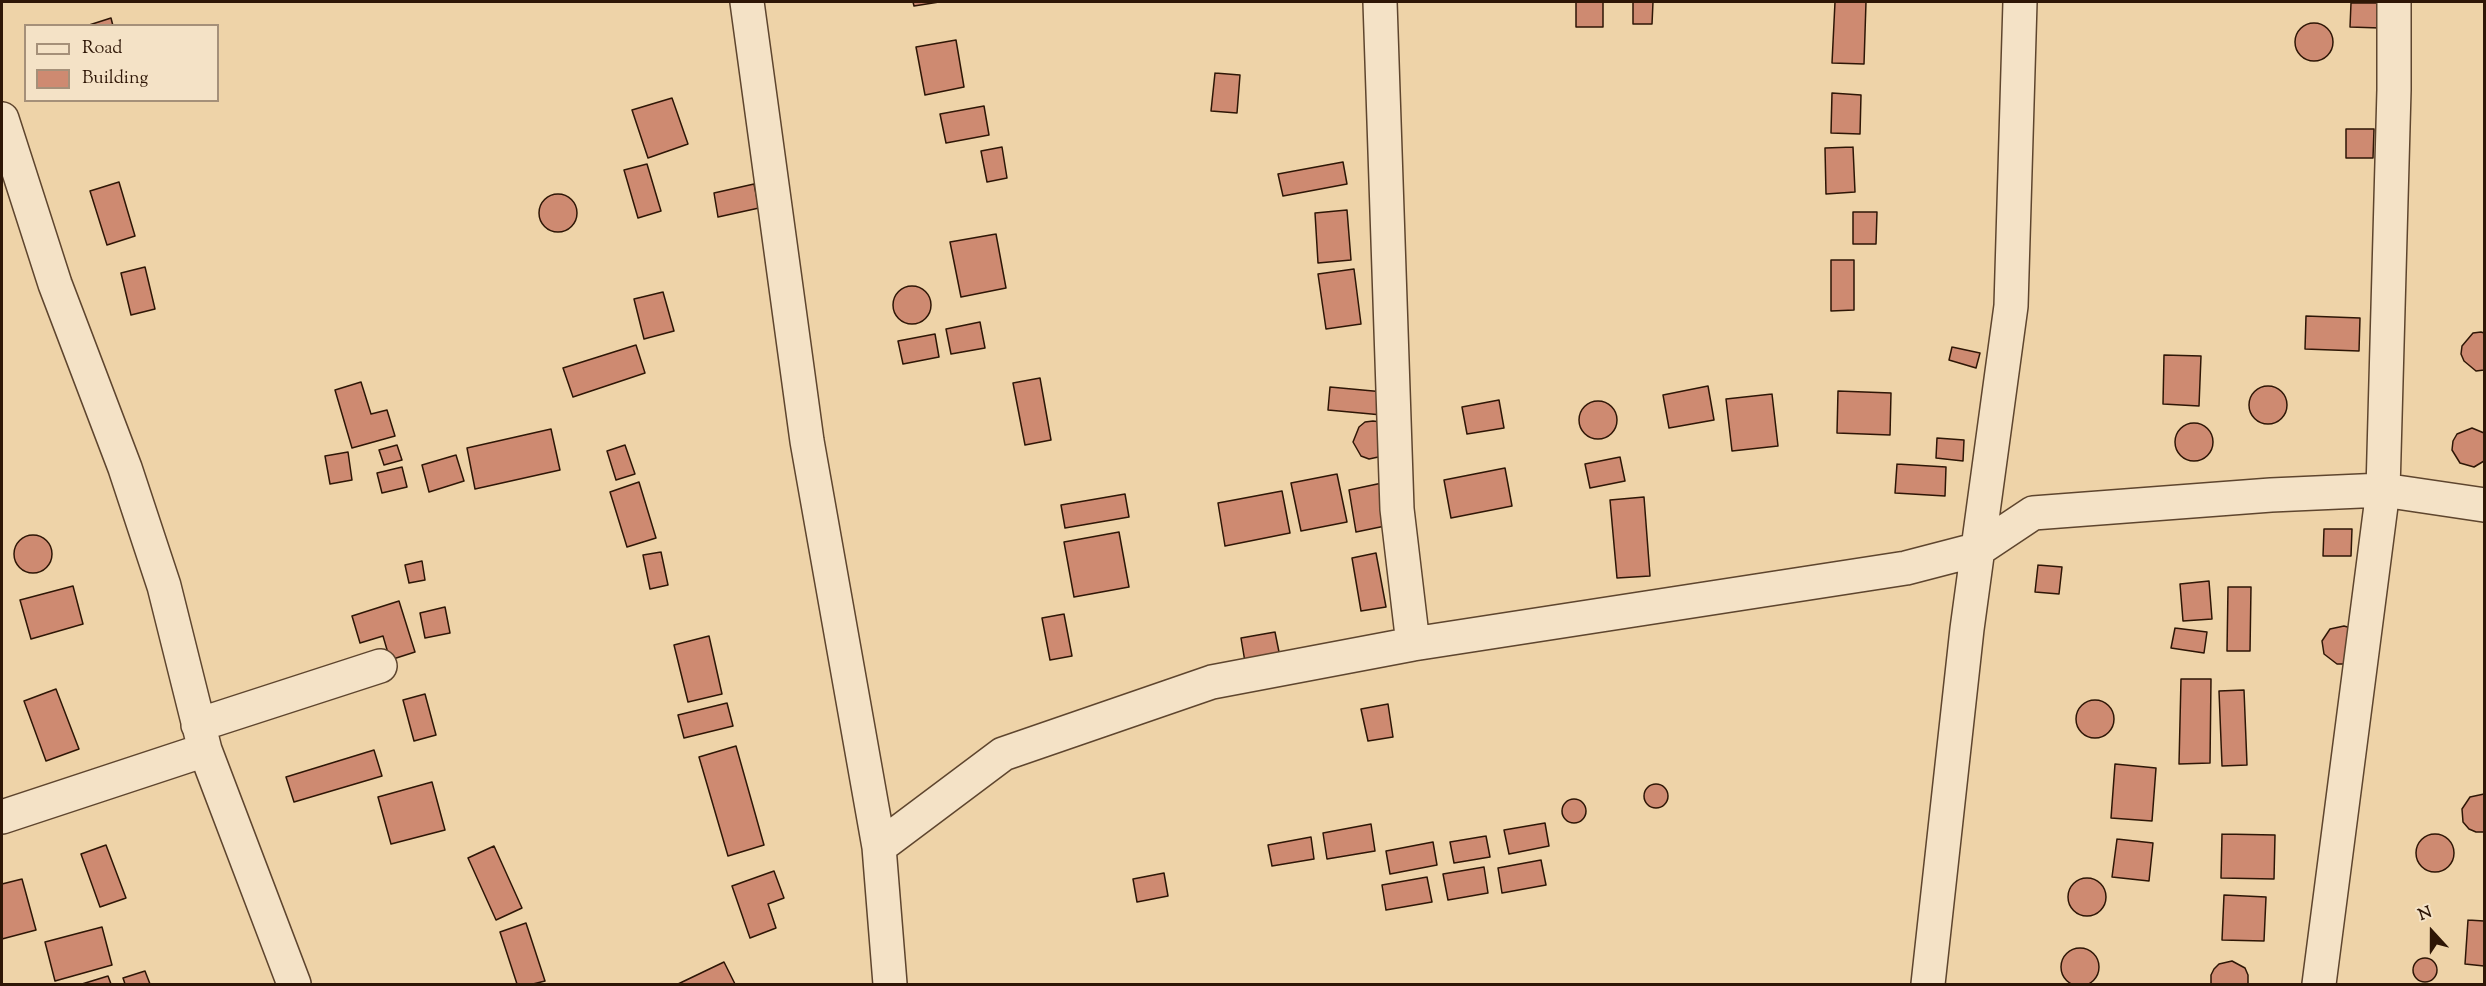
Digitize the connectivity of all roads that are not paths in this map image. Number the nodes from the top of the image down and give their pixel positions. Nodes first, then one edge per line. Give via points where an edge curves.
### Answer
1 (747, 2) edge
2 (1380, 2) edge
3 (2020, 2) edge
4 (2394, 2) edge
5 (2, 119) edge
6 (2383, 490) junction
7 (2484, 505) edge
8 (1979, 549) junction
9 (1413, 644) junction
10 (380, 666) dead end
11 (201, 738) junction
12 (2, 817) edge
13 (879, 847) junction
14 (294, 984) edge
15 (890, 984) edge
16 (1928, 984) edge
17 (2319, 984) edge

1 - 13 street via 807,441
2 - 9 street via 1397,509
3 - 8 street via 2011,306
4 - 6 street
5 - 11 street via 55,284 125,468 164,586
6 - 7 street
6 - 8 street via 2032,513
6 - 17 street
8 - 9 street via 1906,568
8 - 16 street
9 - 13 street via 1212,682 1002,754
10 - 11 street
11 - 12 street via 44,805
11 - 14 street
13 - 15 street

